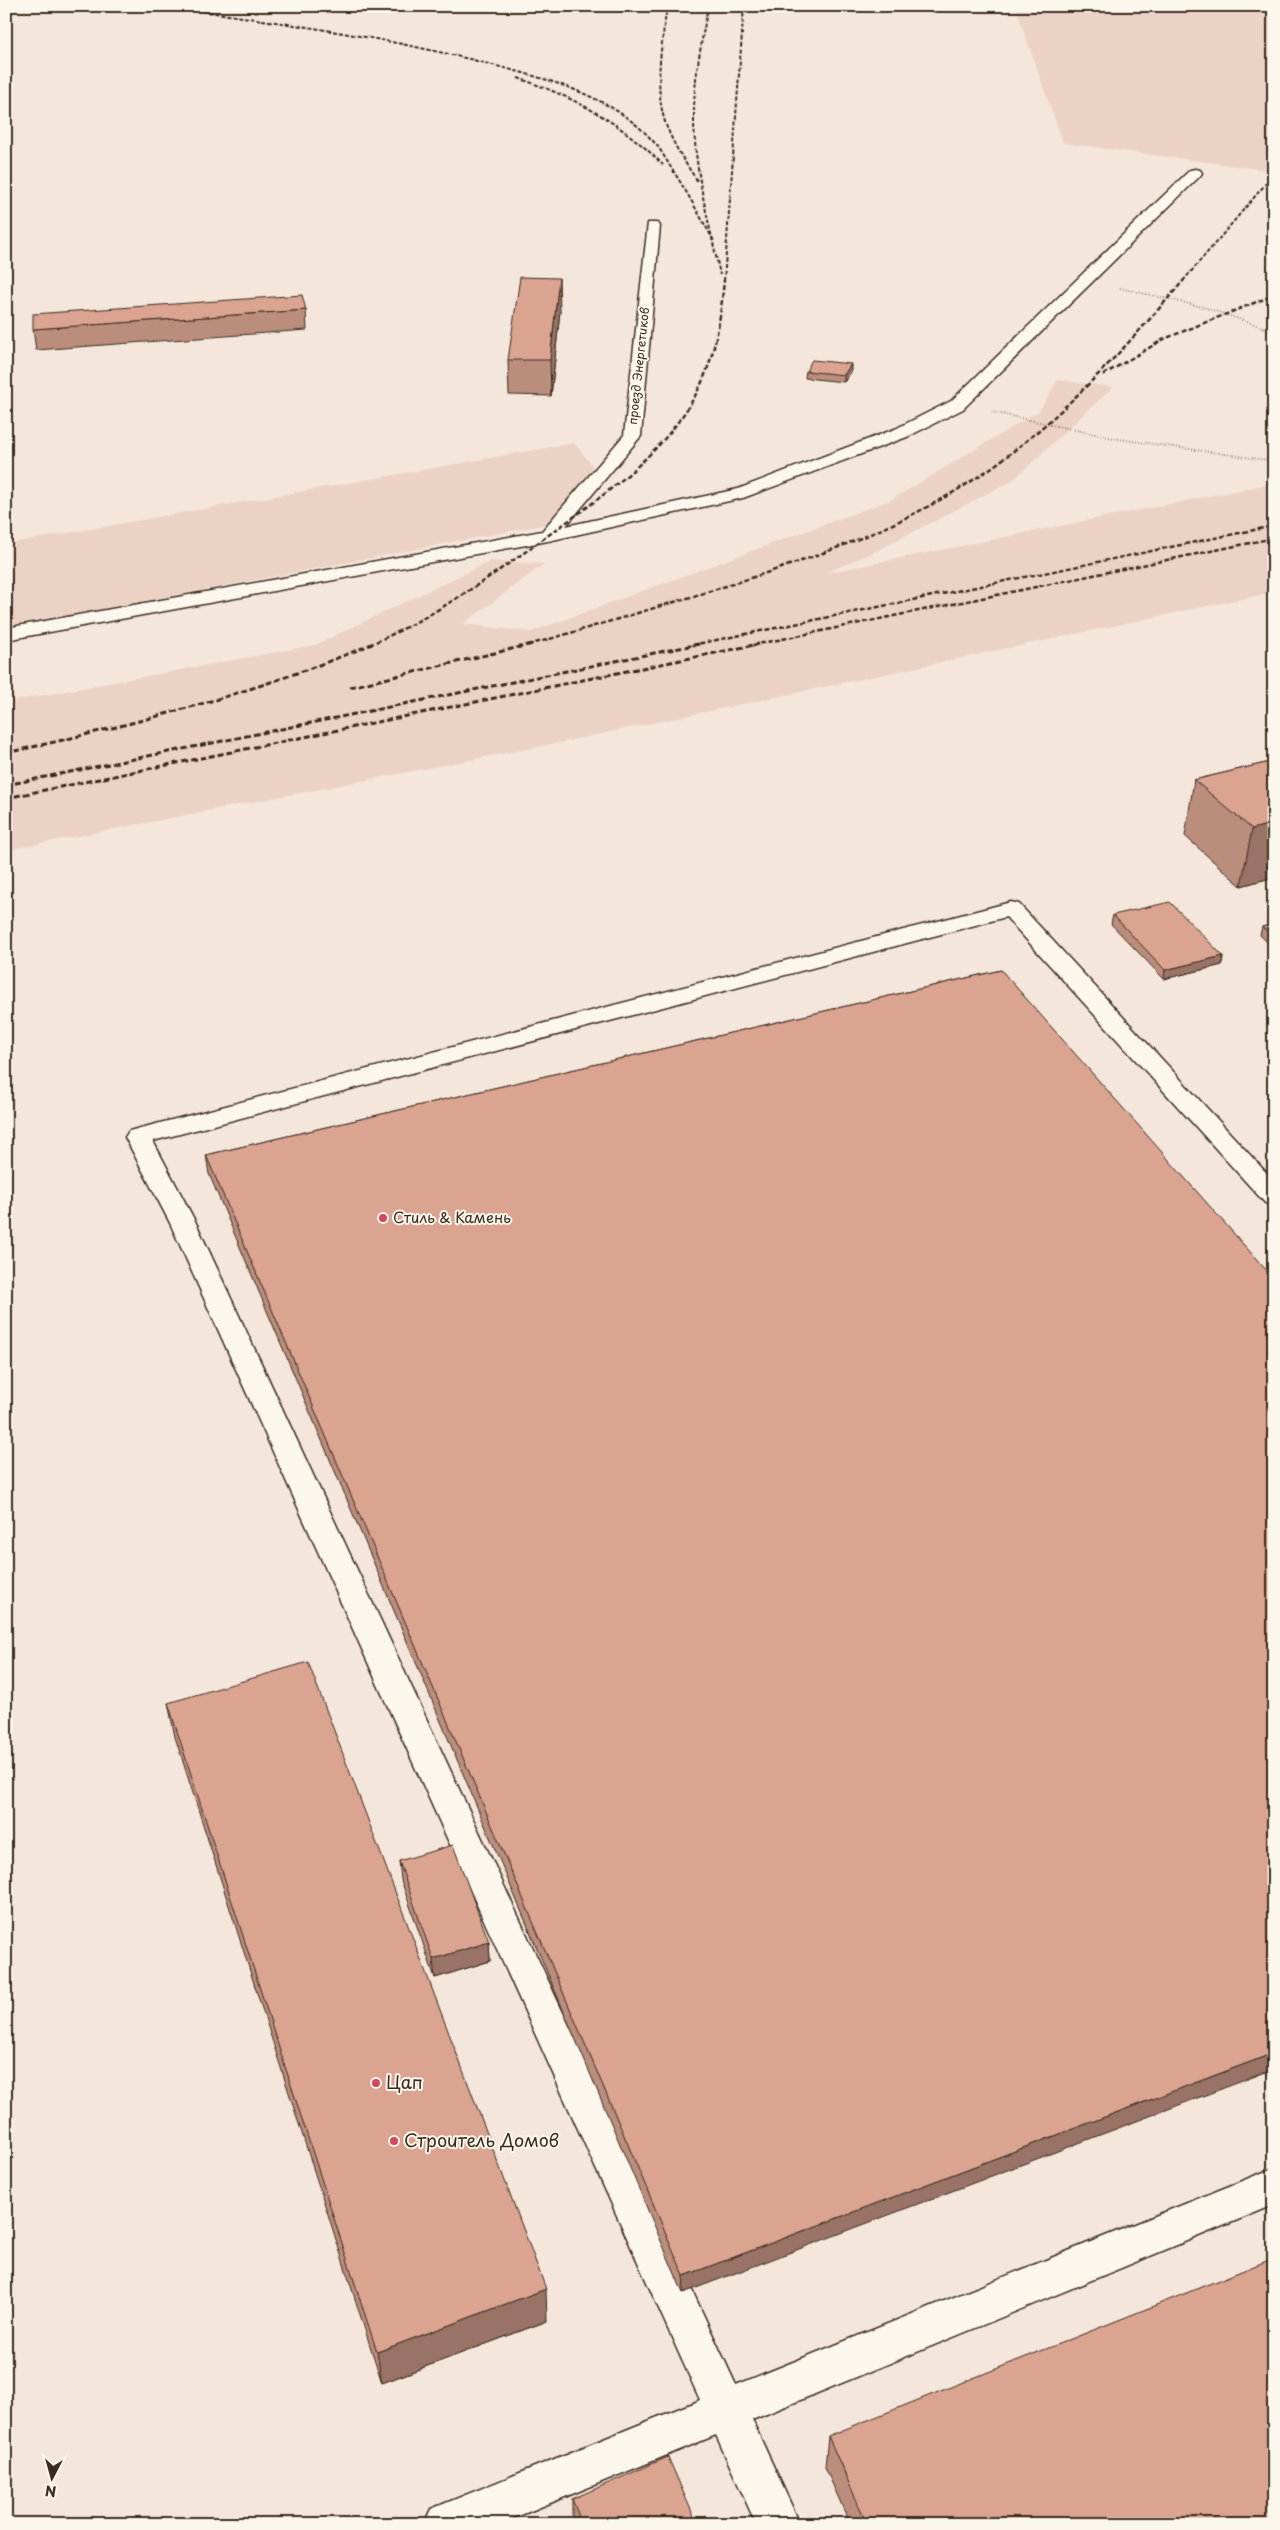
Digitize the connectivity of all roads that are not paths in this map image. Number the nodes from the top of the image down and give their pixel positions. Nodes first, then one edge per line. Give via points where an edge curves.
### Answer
1 (1196, 172) dead end
2 (653, 226) dead end
3 (548, 535) junction
4 (6, 634) edge
5 (1274, 1197) edge
6 (1274, 2186) edge
7 (726, 2411) junction
8 (446, 2524) edge
9 (778, 2524) edge

1 - 3 lane via 957,405 902,433 743,493
2 - 3 lane, проезд Энергетиков via 632,436
3 - 4 lane
5 - 7 lane via 1011,909 138,1137 188,1232
6 - 7 lane
7 - 8 lane
7 - 9 lane

